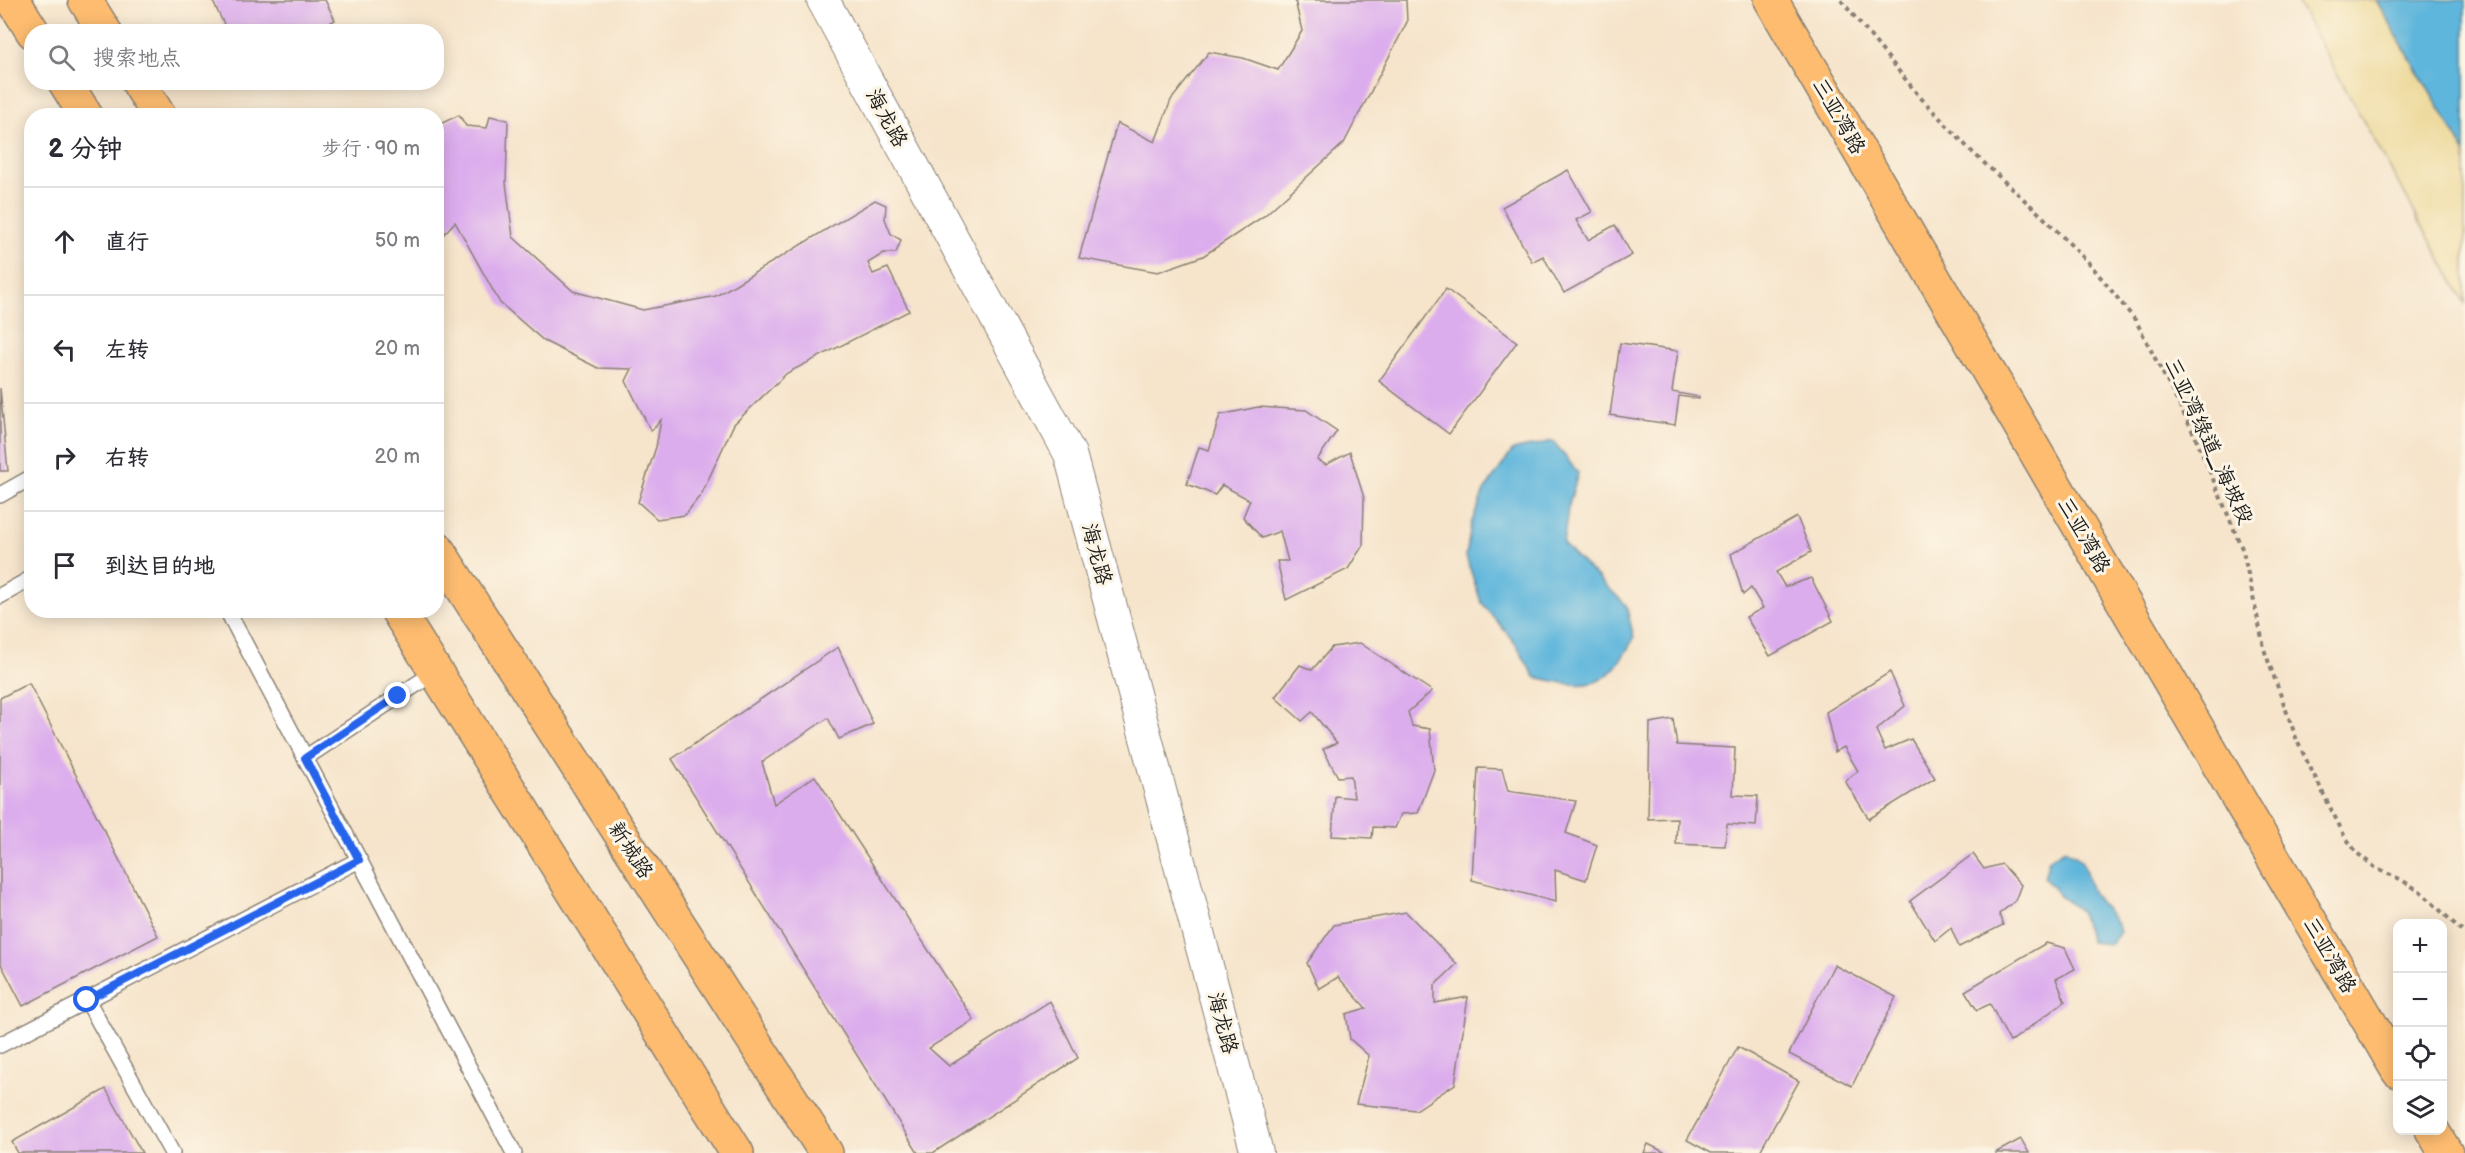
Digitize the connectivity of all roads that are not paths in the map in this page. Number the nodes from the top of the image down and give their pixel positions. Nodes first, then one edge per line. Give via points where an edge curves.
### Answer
1 (13, 0) edge
2 (85, 0) edge
3 (823, 0) edge
4 (1771, 0) edge
5 (28, 24) edge
6 (100, 24) edge
7 (70, 90) edge
8 (143, 90) edge
9 (81, 108) edge
10 (154, 108) edge
11 (24, 482) edge
12 (0, 495) edge
13 (444, 559) edge
14 (24, 582) edge
15 (0, 596) edge
16 (231, 618) edge
17 (402, 618) edge
18 (435, 672) junction
19 (305, 758) junction
20 (359, 860) junction
21 (87, 1000) junction
22 (0, 1045) edge
23 (2393, 1064) edge
24 (2435, 1135) edge
25 (172, 1153) edge
26 (514, 1153) edge
27 (737, 1153) edge
28 (826, 1153) edge
29 (1257, 1153) edge
30 (2446, 1153) edge

1 - 5 main road
2 - 6 main road
3 - 29 street, 海龙路 via 1070,454
4 - 23 main road, 三亚湾路
7 - 9 main road
8 - 10 main road
11 - 12 lane
13 - 28 main road, 新城路
14 - 15 lane
16 - 19 lane
17 - 18 main road
18 - 19 lane
18 - 27 main road
19 - 20 lane
20 - 21 lane
20 - 26 lane
21 - 22 lane
21 - 25 lane
24 - 30 main road

